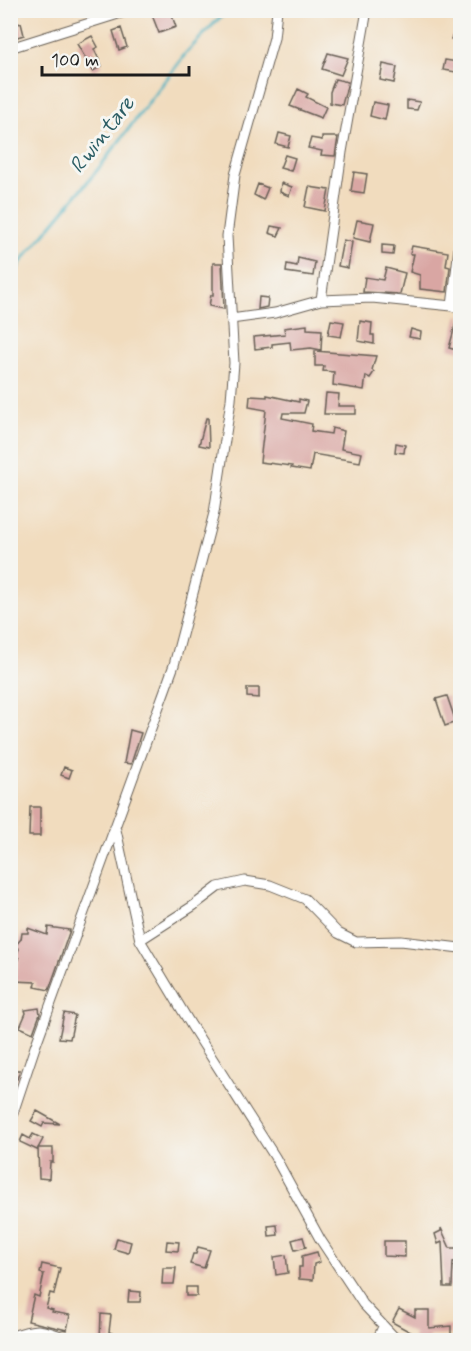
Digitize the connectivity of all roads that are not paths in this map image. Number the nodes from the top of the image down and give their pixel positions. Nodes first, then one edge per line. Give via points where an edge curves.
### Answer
1 (131, 10) edge
2 (276, 10) edge
3 (367, 10) edge
4 (10, 48) edge
5 (460, 239) edge
6 (321, 300) junction
7 (456, 307) edge
8 (231, 319) junction
9 (116, 830) junction
10 (140, 940) junction
11 (460, 948) edge
12 (10, 1122) edge
13 (383, 1327) junction
14 (10, 1337) edge
15 (71, 1341) edge
16 (377, 1341) edge
17 (397, 1341) edge

1 - 4 street
2 - 8 street via 274,38 235,175 227,236
3 - 6 street
5 - 7 street
6 - 7 street via 372,298
6 - 8 street via 275,313
8 - 9 street via 231,400 214,513 174,665
9 - 10 street
9 - 12 street
10 - 11 street via 218,887 245,881 270,885 305,899 338,933 356,942 401,941
10 - 13 street via 275,1157 320,1239
13 - 16 street
13 - 17 street
14 - 15 street via 30,1329

